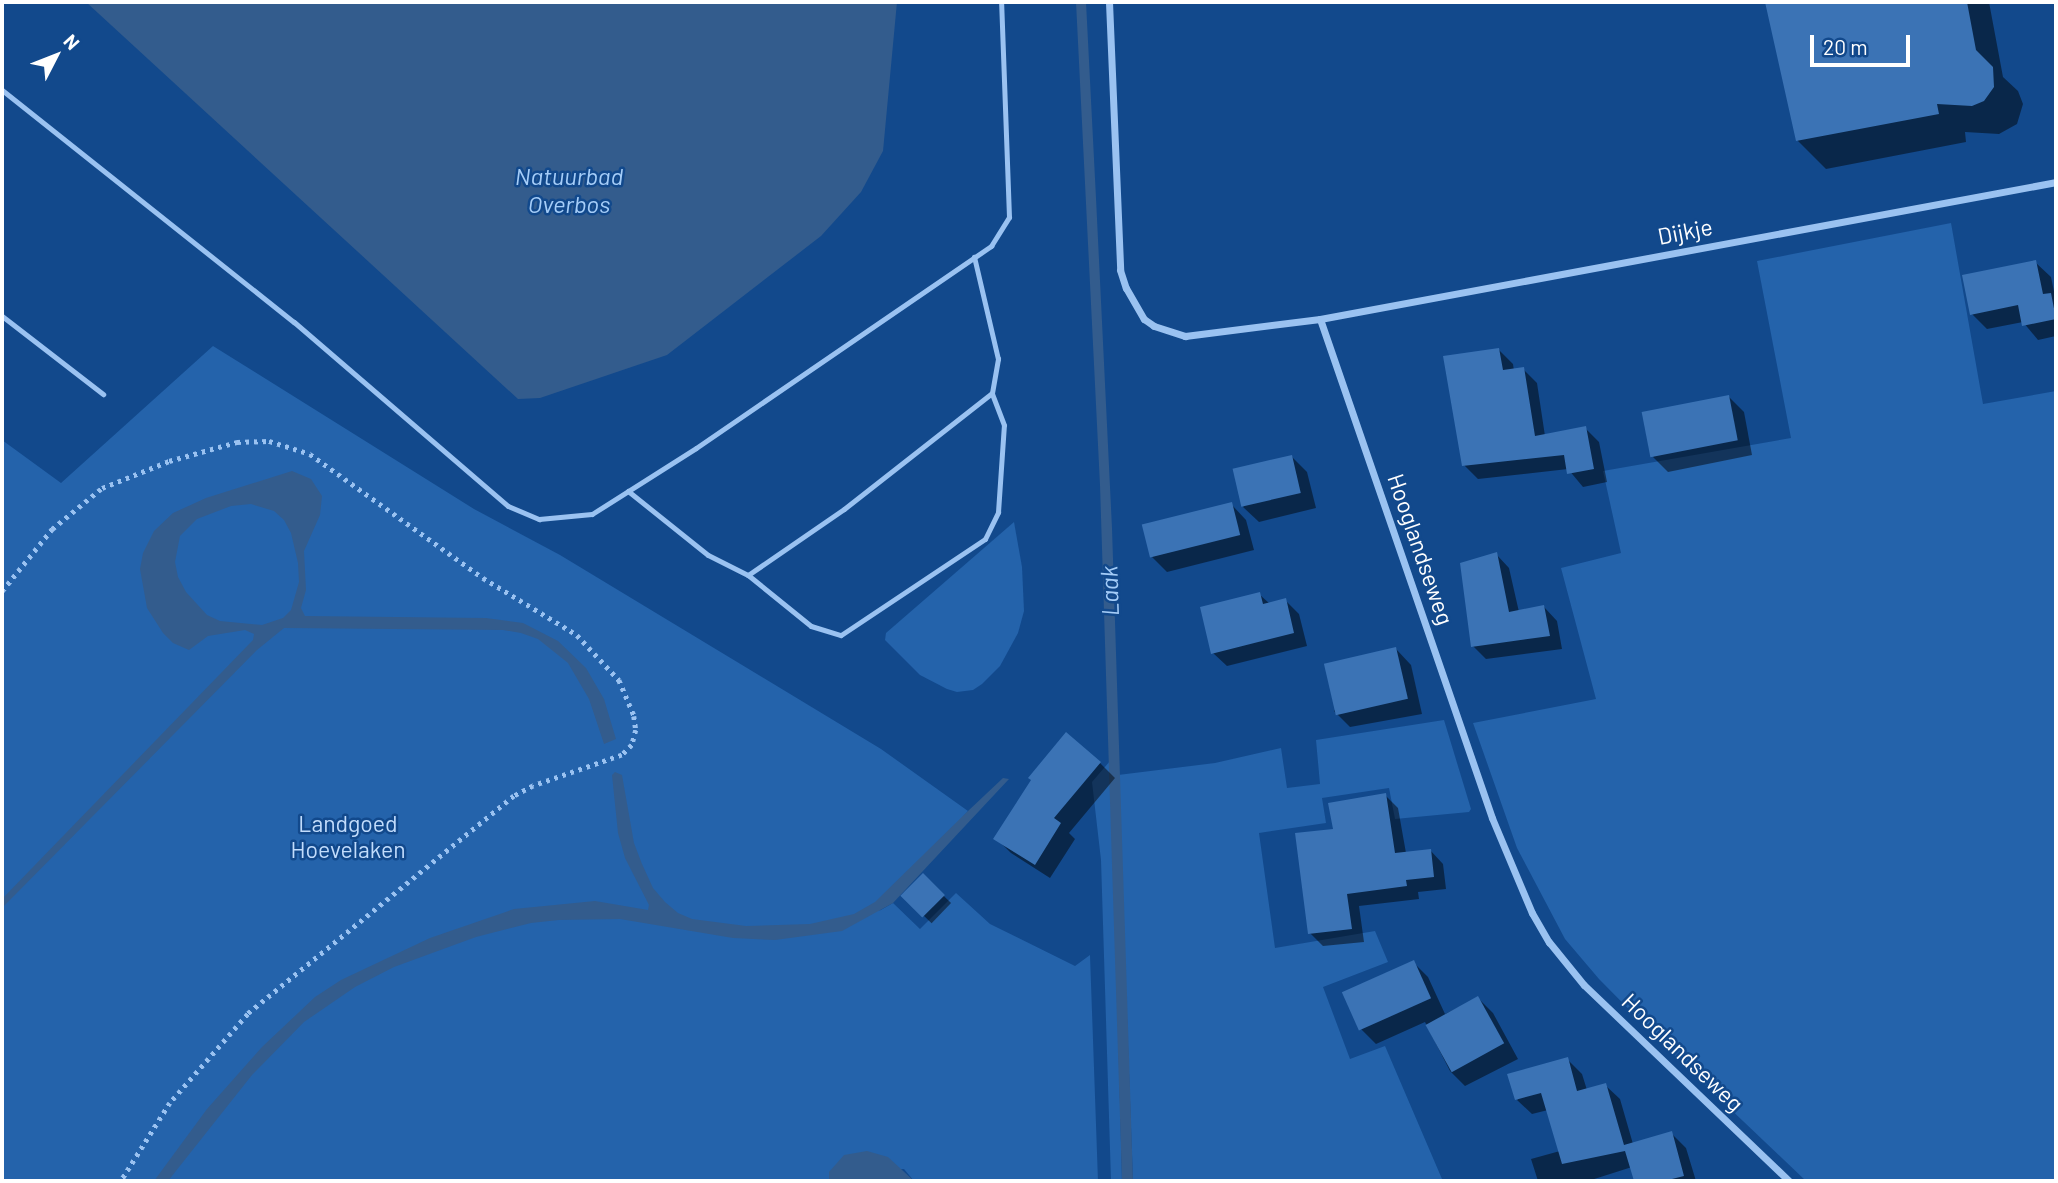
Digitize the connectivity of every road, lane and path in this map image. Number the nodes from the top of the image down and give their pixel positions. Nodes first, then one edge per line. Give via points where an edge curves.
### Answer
1 (1001, 2) edge
2 (1109, 2) edge
3 (2, 89) edge
4 (2056, 182) edge
5 (974, 257) junction
6 (2, 316) edge
7 (1320, 319) junction
8 (992, 393) junction
9 (103, 394) dead end
10 (628, 491) junction
11 (748, 575) junction
12 (2, 591) edge
13 (121, 1181) edge
14 (1789, 1181) edge

1 - 5 lane via 1009,217 991,246
2 - 7 street via 1120,270 1144,319 1168,332 1199,335
3 - 10 lane via 294,322 508,506 540,519 592,514
4 - 7 street, Dijkje
5 - 8 lane via 998,359
5 - 10 lane
6 - 9 lane
7 - 14 street, Hooglandseweg via 1492,818 1532,913 1584,985
8 - 11 lane via 844,509
8 - 11 lane via 1004,425 998,512 985,539 841,635 811,626
10 - 11 lane via 708,555
12 - 13 path via 52,529 102,488 169,461 237,442 269,440 310,454 483,578 577,635 620,680 634,716 632,745 622,755 514,796 248,1014 170,1103

